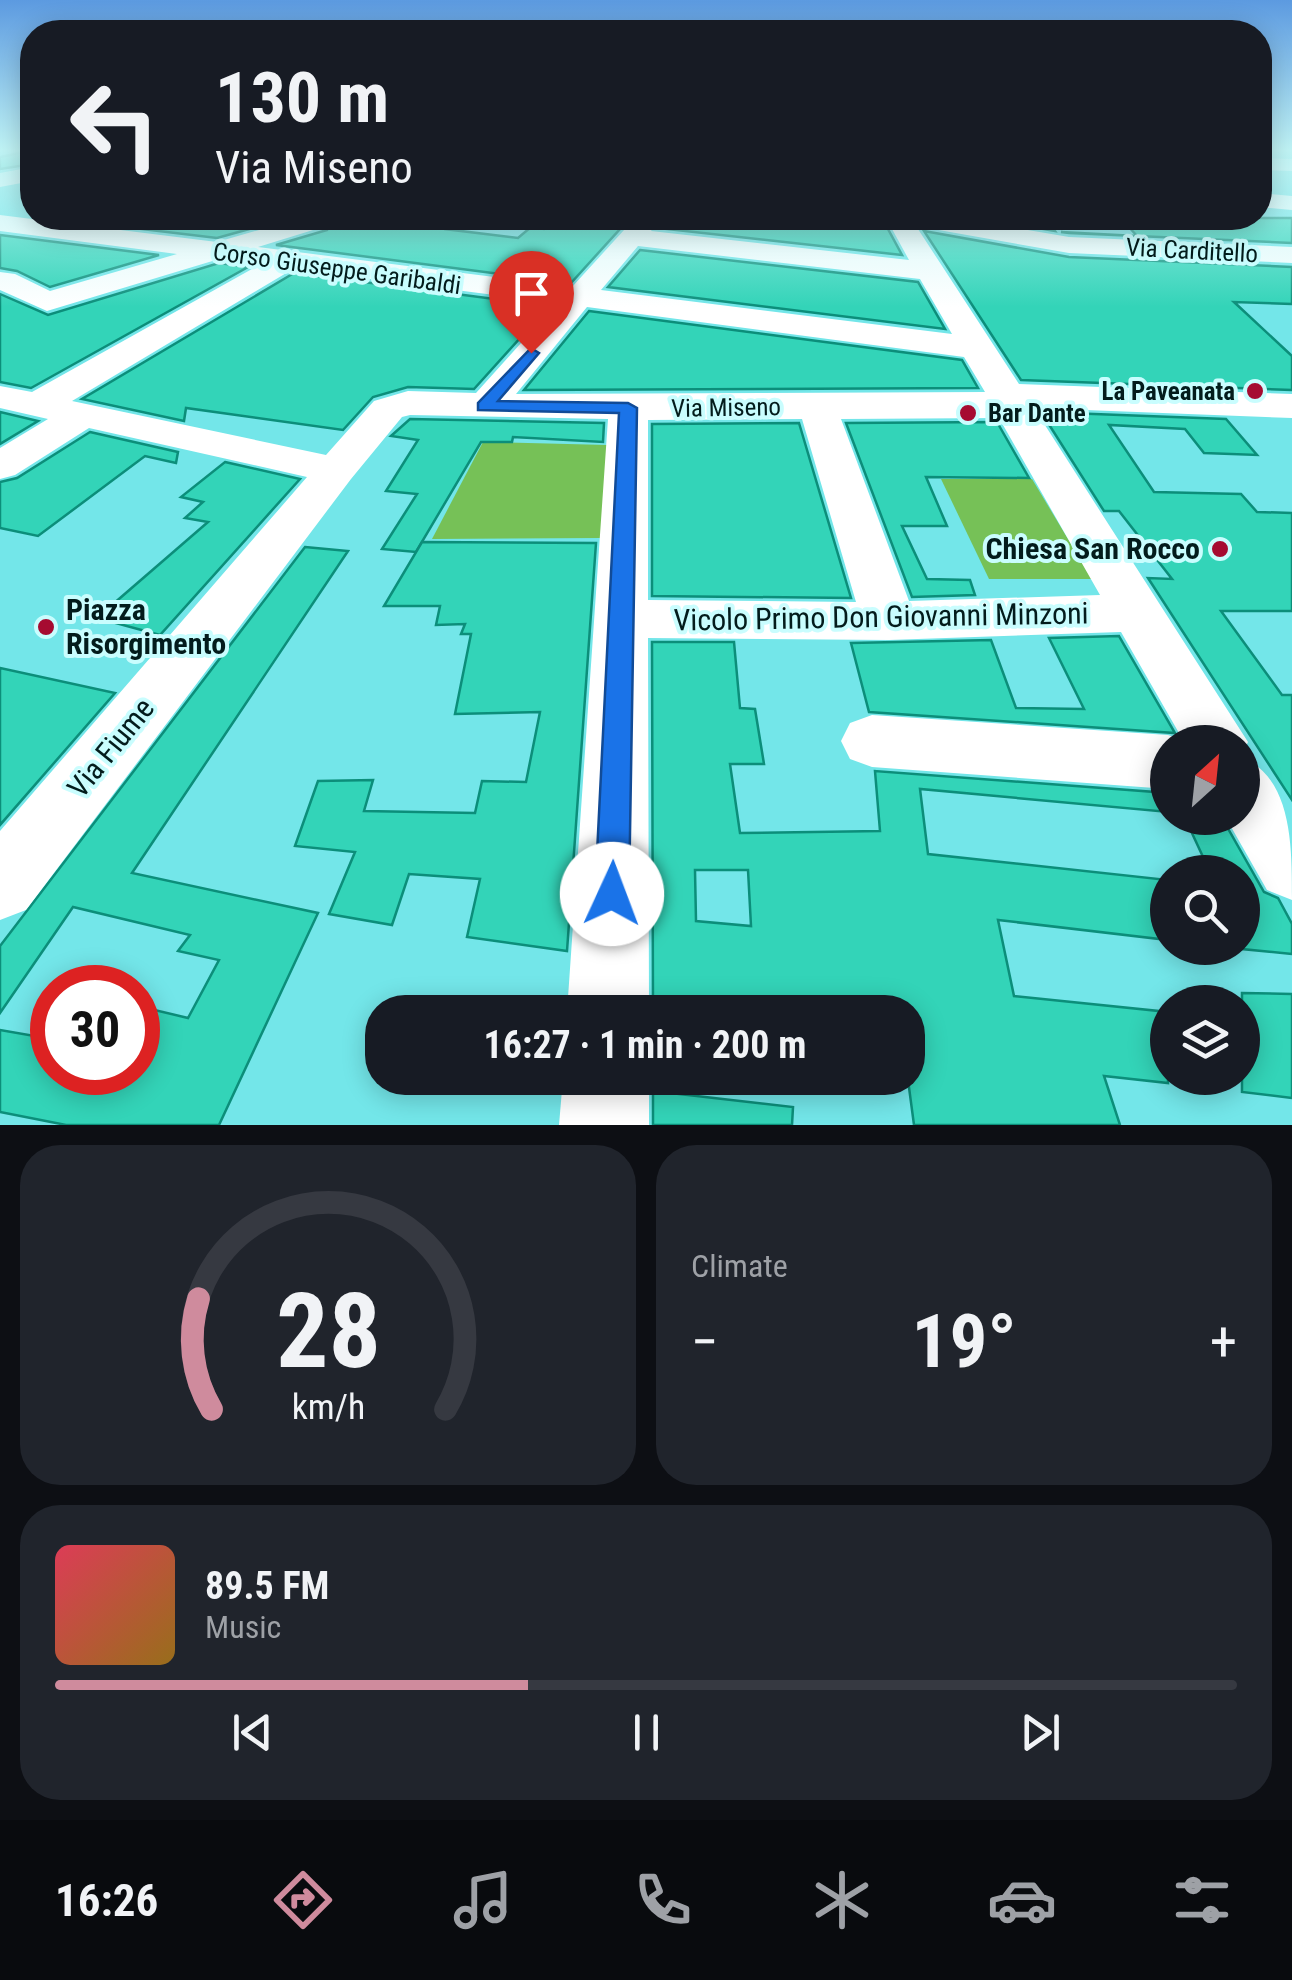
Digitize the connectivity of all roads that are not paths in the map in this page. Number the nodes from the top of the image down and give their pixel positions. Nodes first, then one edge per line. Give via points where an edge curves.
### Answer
1 (1272, 206) edge
2 (1292, 223) edge
3 (54, 230) joint
4 (287, 230) edge
5 (637, 230) edge
6 (660, 230) edge
7 (905, 230) edge
8 (986, 230) edge
9 (0, 246) edge
10 (214, 252) junction
11 (1292, 255) edge
12 (286, 261) junction
13 (930, 271) junction
14 (4, 280) dead end
15 (578, 300) junction
16 (978, 348) junction
17 (19, 401) edge
18 (1006, 401) junction
19 (817, 405) junction
20 (484, 406) junction
21 (1292, 406) edge
22 (628, 408) junction
23 (83, 415) junction
24 (0, 466) edge
25 (336, 470) junction
26 (1141, 612) junction
27 (622, 619) junction
28 (889, 621) junction
29 (1207, 725) edge
30 (872, 740) dead end
31 (1150, 761) edge
32 (1260, 814) edge
33 (1292, 866) edge
34 (0, 886) edge
35 (609, 995) edge
36 (605, 1095) edge
37 (604, 1125) edge

1 - 2 street
3 - 9 street
3 - 10 street, Corso Giuseppe Garibaldi
4 - 10 street
5 - 15 street
6 - 13 street
7 - 13 street
8 - 11 street, Via Carditello via 1069,244
10 - 12 street, Corso Giuseppe Garibaldi
10 - 14 street via 46,302
12 - 15 street, Corso Giuseppe Garibaldi
12 - 17 street
13 - 16 street
15 - 16 street, Corso Giuseppe Garibaldi
15 - 20 street
16 - 18 street
17 - 23 street
18 - 19 street, Via Miseno
18 - 21 street, Via Miseno
18 - 26 street
19 - 22 street, Via Miseno
19 - 28 street
20 - 22 street, Via Miseno
20 - 25 street, Via Miseno via 396,405
22 - 27 street
23 - 24 street
23 - 25 street
25 - 34 street, Via Fiume
26 - 28 street, Vicolo Primo Don Giovanni Minzoni
26 - 29 street
27 - 28 street, Vicolo Primo Don Giovanni Minzoni
27 - 35 street
30 - 31 street
32 - 33 street
36 - 37 street

